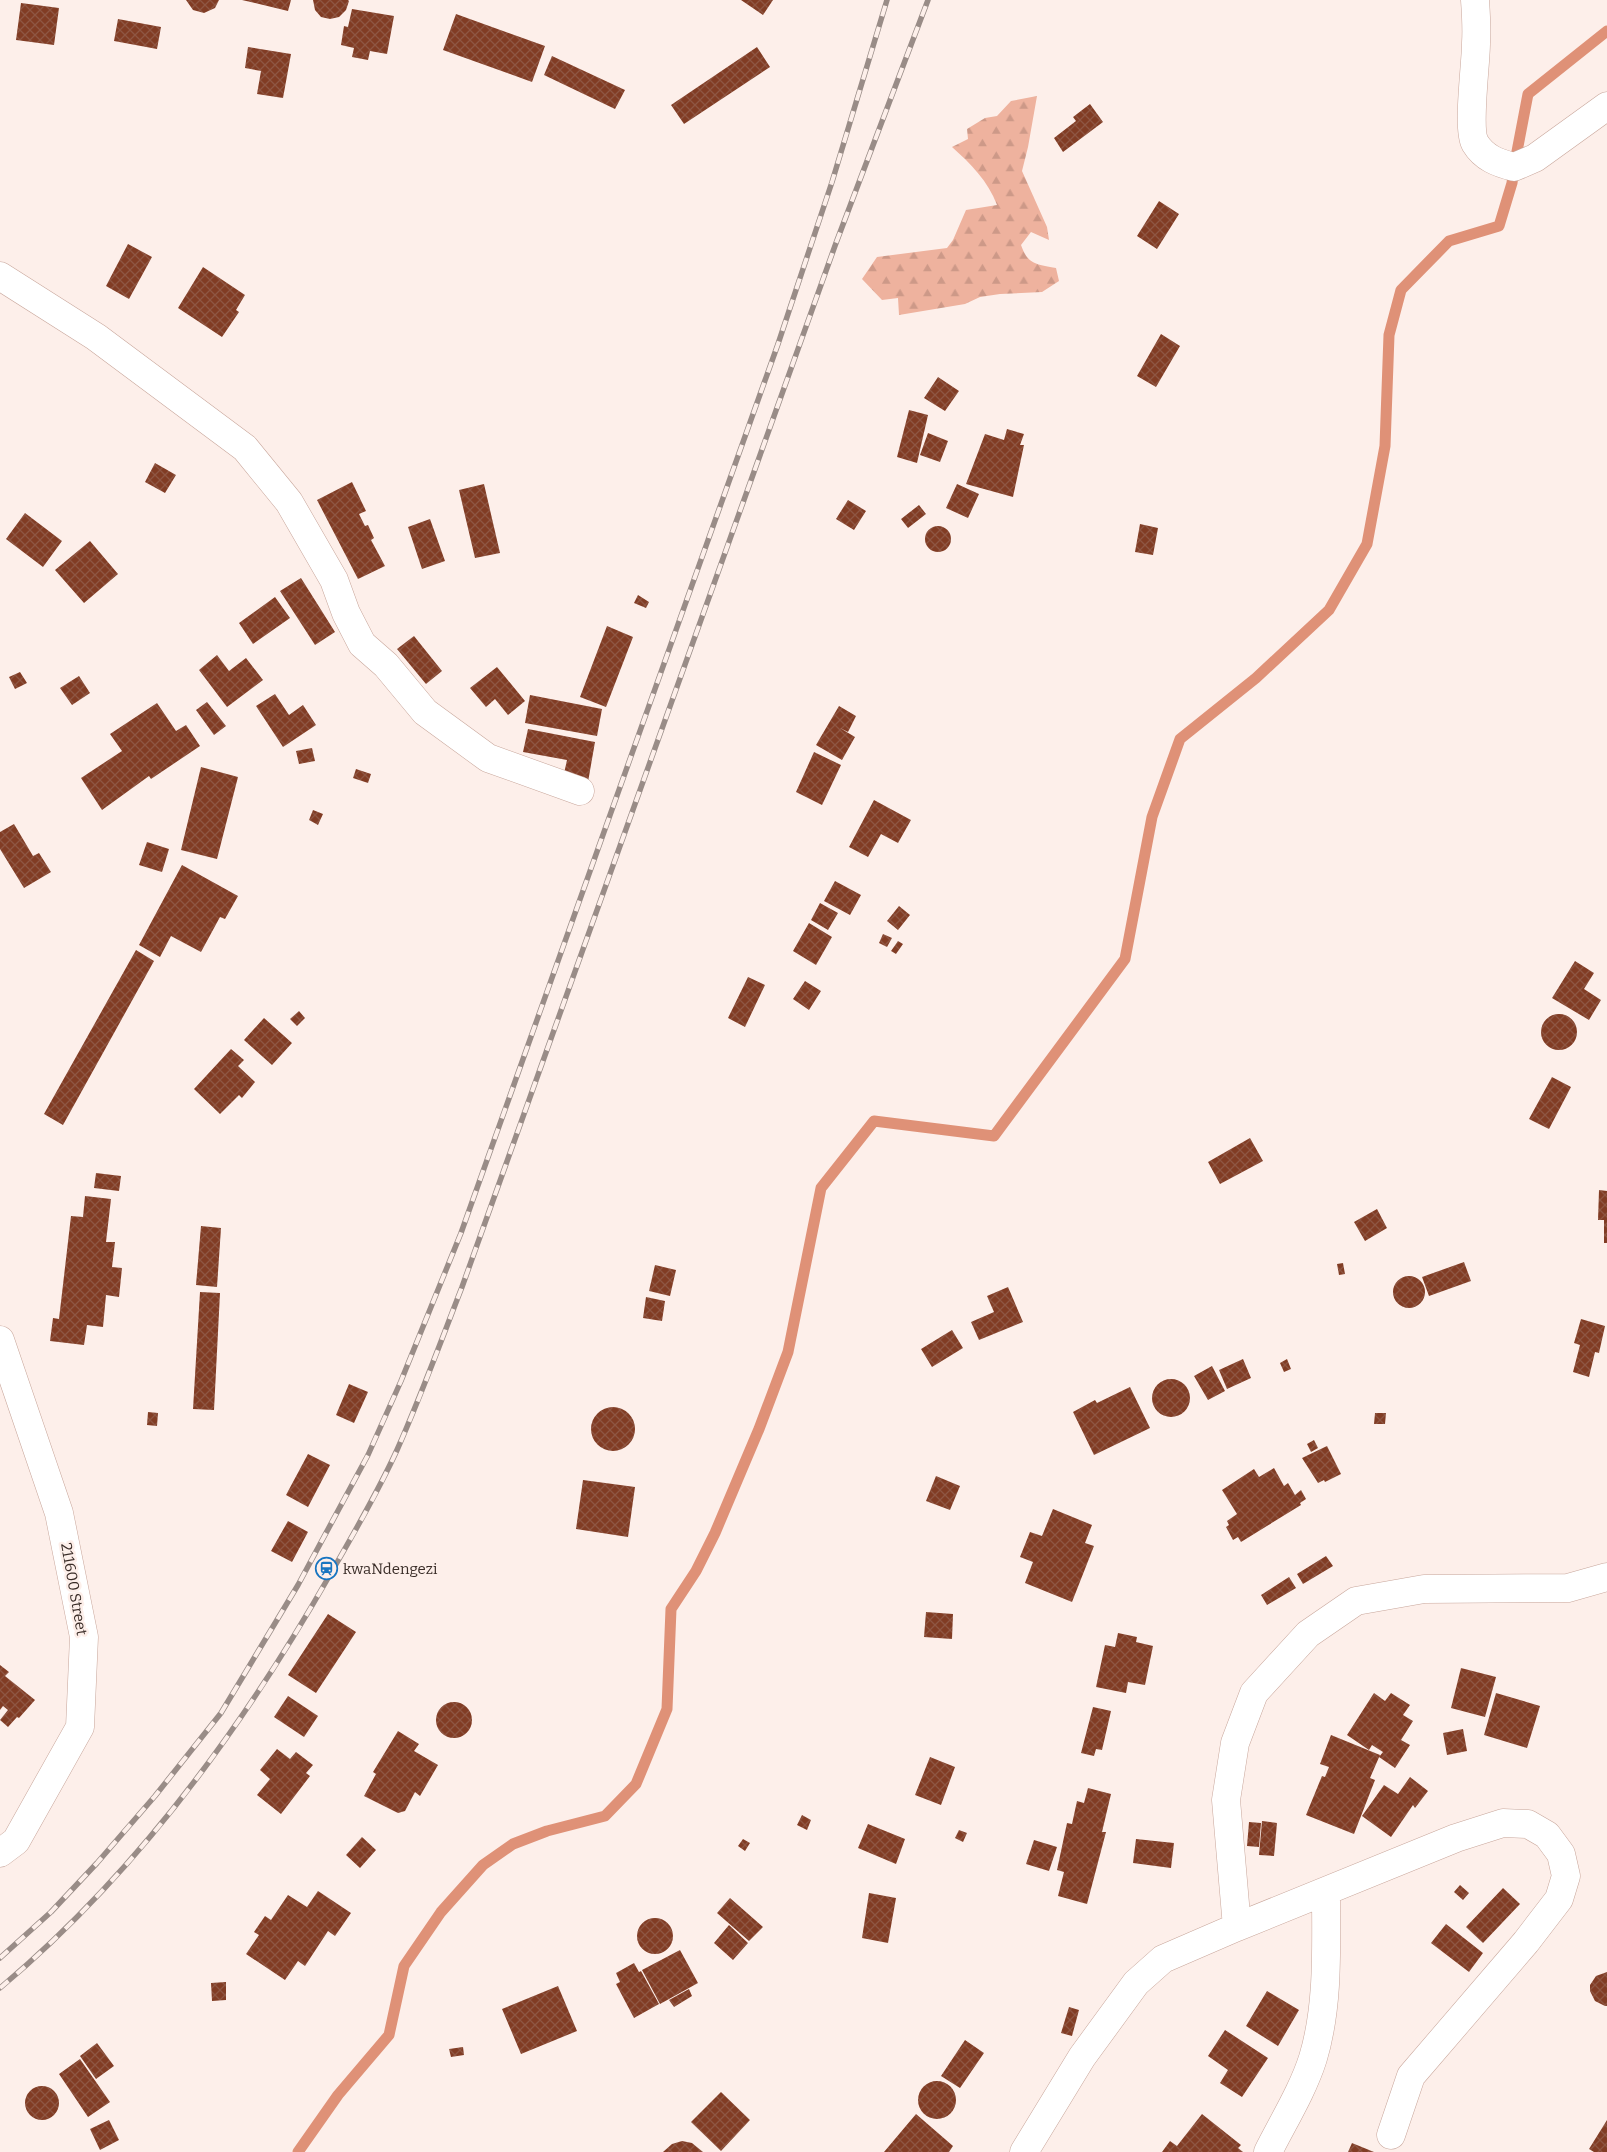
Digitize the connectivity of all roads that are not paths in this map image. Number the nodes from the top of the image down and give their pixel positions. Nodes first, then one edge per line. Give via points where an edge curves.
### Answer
1 (1475, 0) edge
2 (1607, 106) edge
3 (0, 276) edge
4 (580, 791) dead end
5 (0, 1340) edge
6 (1607, 1577) edge
7 (0, 1853) edge
8 (1326, 1891) junction
9 (1237, 1927) junction
10 (1391, 2135) dead end
11 (1024, 2152) edge
12 (1268, 2152) edge

1 - 2 street via 1472,126 1474,142 1492,161 1514,168 1534,158
3 - 4 street via 96,337 245,448 289,502 334,580 362,644 386,665 425,712 488,758
5 - 7 street, 211600 Street via 59,1513 84,1637 80,1727 16,1841
6 - 9 street via 1568,1588 1424,1589 1356,1601 1308,1634 1254,1693 1235,1744 1226,1800
8 - 9 street
8 - 10 street via 1456,1838 1503,1823 1528,1824 1547,1835 1561,1854 1566,1876 1559,1898 1526,1942 1411,2076
8 - 12 street via 1322,2012 1313,2058
9 - 11 street via 1163,1959 1136,1983 1082,2057

